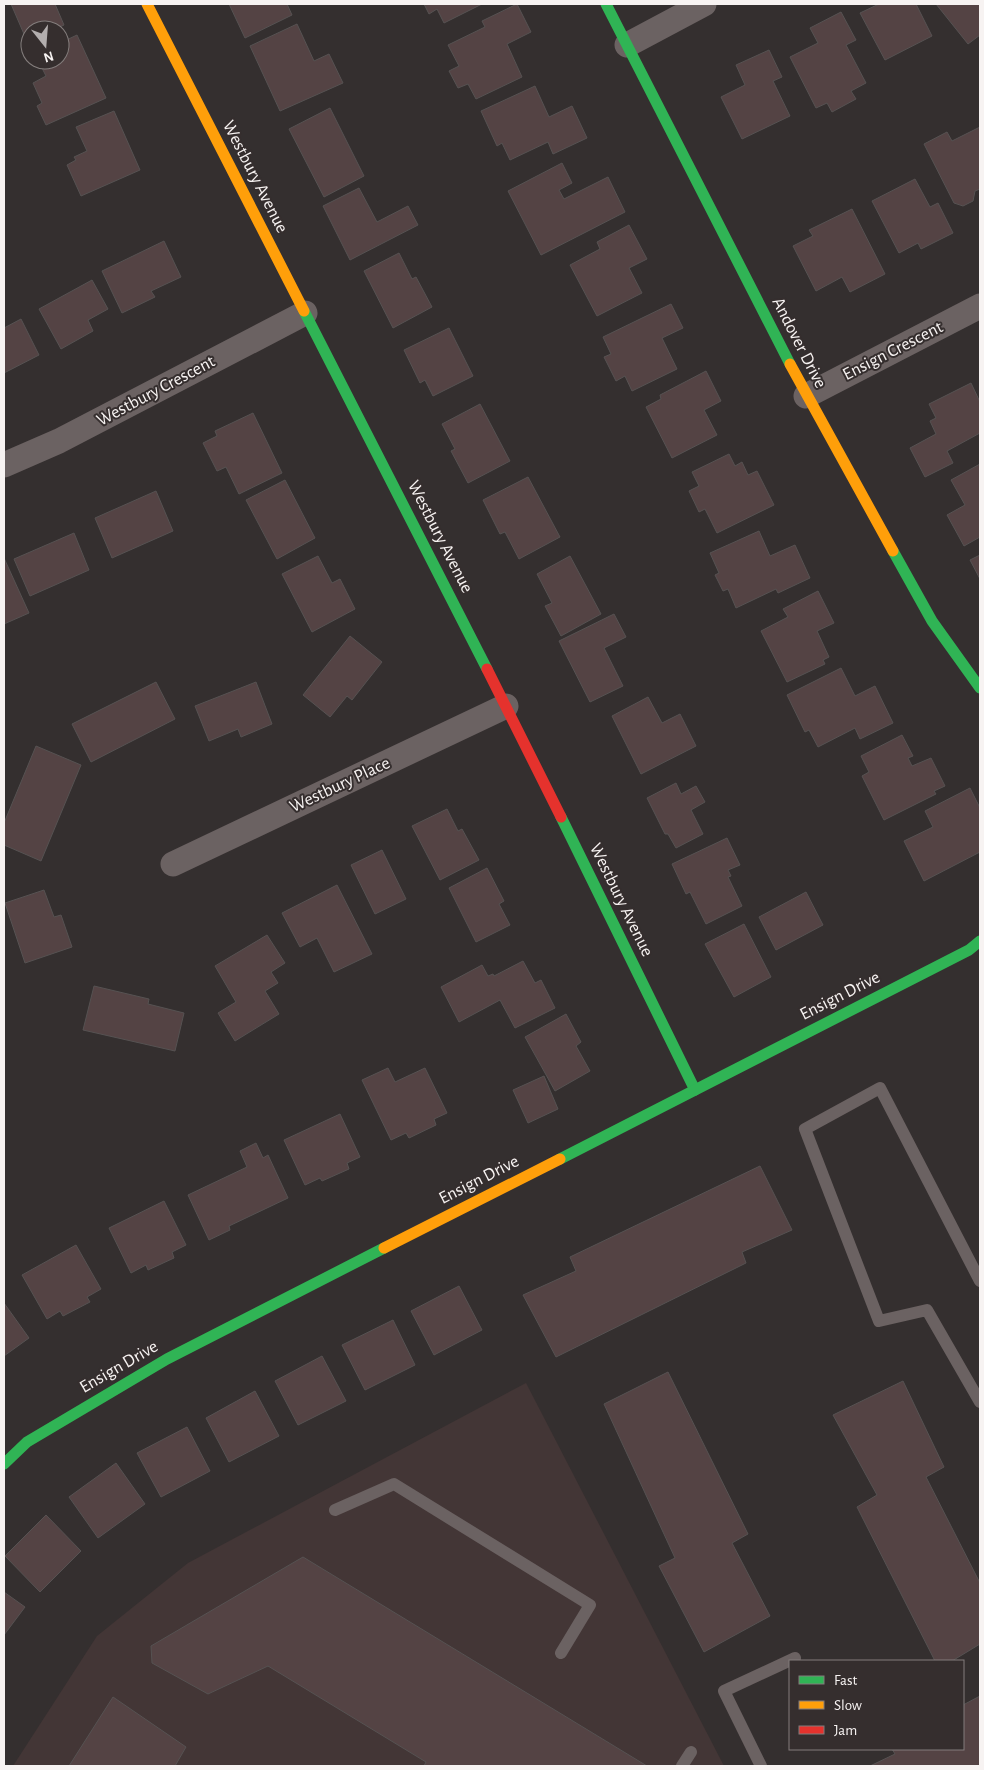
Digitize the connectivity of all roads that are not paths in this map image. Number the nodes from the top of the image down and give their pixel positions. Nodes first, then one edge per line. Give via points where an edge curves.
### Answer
1 (148, 4) edge
2 (606, 4) edge
3 (704, 4) edge
4 (627, 45) junction
5 (980, 306) edge
6 (305, 313) junction
7 (806, 396) junction
8 (4, 465) edge
9 (980, 688) edge
10 (506, 706) junction
11 (173, 864) dead end
12 (980, 941) edge
13 (695, 1090) junction
14 (980, 1281) edge
15 (980, 1402) edge
16 (4, 1464) edge
17 (335, 1510) dead end
18 (561, 1653) dead end
19 (795, 1658) dead end
20 (791, 1660) edge
21 (789, 1661) edge
22 (691, 1752) dead end
23 (682, 1766) edge
24 (761, 1766) edge

1 - 6 street, Westbury Avenue
2 - 4 street, Andover Drive
3 - 4 street
4 - 7 street, Andover Drive
5 - 7 street, Ensign Crescent
6 - 8 street, Westbury Crescent via 59,441
6 - 10 street, Westbury Avenue
7 - 9 street, Andover Drive via 932,621
10 - 11 street, Westbury Place
10 - 13 street, Westbury Avenue
12 - 13 street, Ensign Drive via 969,950
13 - 16 street, Ensign Drive via 167,1359 27,1442
14 - 15 lane via 880,1088 805,1129 878,1321 927,1310
17 - 18 lane via 394,1484 590,1605
19 - 20 lane
21 - 24 lane via 724,1691
22 - 23 lane

